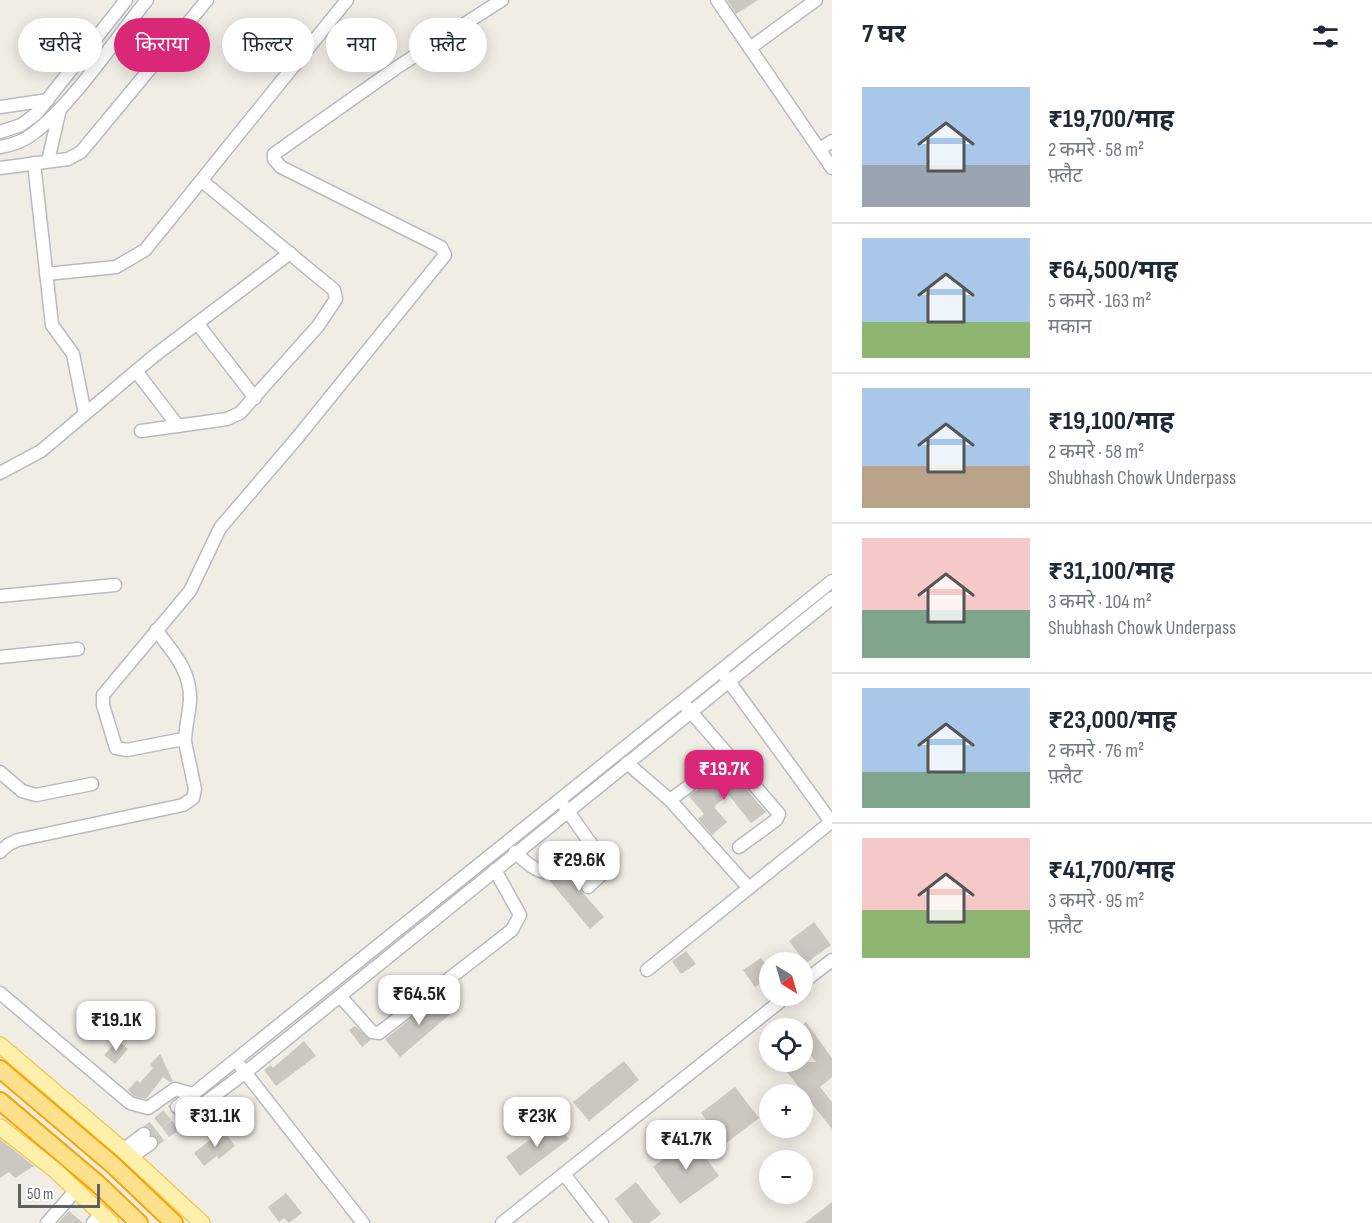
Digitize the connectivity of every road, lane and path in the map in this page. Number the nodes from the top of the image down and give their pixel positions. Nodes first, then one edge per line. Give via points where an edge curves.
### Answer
1 (126, 0) edge
2 (147, 0) edge
3 (207, 0) edge
4 (347, 0) edge
5 (502, 0) edge
6 (717, 0) edge
7 (816, 0) edge
8 (750, 48) junction
9 (48, 100) junction
10 (0, 107) edge
11 (60, 108) junction
12 (0, 132) edge
13 (832, 141) edge
14 (0, 147) edge
15 (820, 149) junction
16 (48, 161) junction
17 (34, 163) junction
18 (0, 168) edge
19 (832, 168) edge
20 (202, 181) junction
21 (290, 253) junction
22 (46, 274) junction
23 (197, 323) junction
24 (136, 371) junction
25 (255, 398) junction
26 (85, 414) junction
27 (177, 426) junction
28 (141, 431) dead end
29 (0, 473) edge
30 (832, 581) edge
31 (115, 585) dead end
32 (0, 596) edge
33 (832, 598) edge
34 (156, 630) junction
35 (78, 648) dead end
36 (0, 657) edge
37 (721, 671) junction
38 (730, 681) junction
39 (682, 700) junction
40 (690, 712) junction
41 (185, 742) junction
42 (728, 756) junction
43 (627, 763) junction
44 (0, 772) edge
45 (92, 784) dead end
46 (670, 800) junction
47 (565, 806) junction
48 (832, 822) edge
49 (591, 843) junction
50 (739, 847) dead end
51 (0, 852) edge
52 (515, 852) junction
53 (495, 870) junction
54 (588, 887) dead end
55 (748, 887) junction
56 (832, 960) edge
57 (647, 970) dead end
58 (813, 975) edge
59 (0, 993) edge
60 (340, 996) junction
61 (774, 1006) edge
62 (0, 1045) edge
63 (236, 1061) junction
64 (0, 1069) edge
65 (246, 1072) junction
66 (193, 1094) junction
67 (0, 1101) edge
68 (0, 1127) edge
69 (147, 1138) tunnel mouth
70 (127, 1154) junction
71 (564, 1174) junction
72 (76, 1190) junction
73 (102, 1220) edge
74 (47, 1223) edge
75 (139, 1223) edge
76 (174, 1223) edge
77 (202, 1223) edge
78 (363, 1223) edge
79 (502, 1223) edge
80 (602, 1223) edge

1 - 9 street
2 - 11 street
3 - 16 street via 89,144 75,156
4 - 20 street
5 - 34 street via 274,154 280,167 441,247 445,255 220,528 195,584
6 - 8 street
7 - 8 street
8 - 15 street
9 - 10 street
9 - 12 street via 21,125
11 - 14 street via 33,134
11 - 16 street
13 - 15 street
15 - 19 street
16 - 17 street
17 - 18 street
17 - 22 street
20 - 21 street
20 - 22 street via 158,236 130,261 116,267
21 - 23 street
21 - 25 street via 334,290 336,299 318,326
22 - 26 street via 52,325 73,354
23 - 24 street
23 - 25 street
24 - 26 street
24 - 27 street
25 - 27 street via 227,419
26 - 29 street via 41,451
27 - 28 street
30 - 37 street
31 - 32 street
33 - 38 street
34 - 41 street via 186,673 190,700
34 - 41 street via 107,687 103,705 116,748
35 - 36 street
37 - 38 street
37 - 39 street
38 - 40 street
38 - 48 street
39 - 40 street
39 - 47 street
40 - 42 street
40 - 43 street
41 - 51 street via 195,789 188,803 18,840
42 - 46 street
42 - 50 street via 778,814 776,820
43 - 46 street
43 - 47 street
44 - 45 street via 22,790 36,795
46 - 55 street
47 - 49 street
47 - 52 street
47 - 63 street
48 - 55 street
49 - 52 street via 546,874 537,872
49 - 54 street via 605,869
52 - 53 street
53 - 60 street
53 - 60 street via 520,915 512,930 379,1033 372,1032
55 - 57 street
56 - 58 street
59 - 66 street via 130,1103 148,1107 175,1089
60 - 65 street
61 - 71 street
62 - 70 main road
63 - 65 street
63 - 66 street
64 - 76 highway
65 - 66 street via 181,1112
65 - 78 street
67 - 75 highway
68 - 72 main road
69 - 70 street
70 - 77 main road
71 - 79 street
71 - 80 street
72 - 73 main road
72 - 74 street

